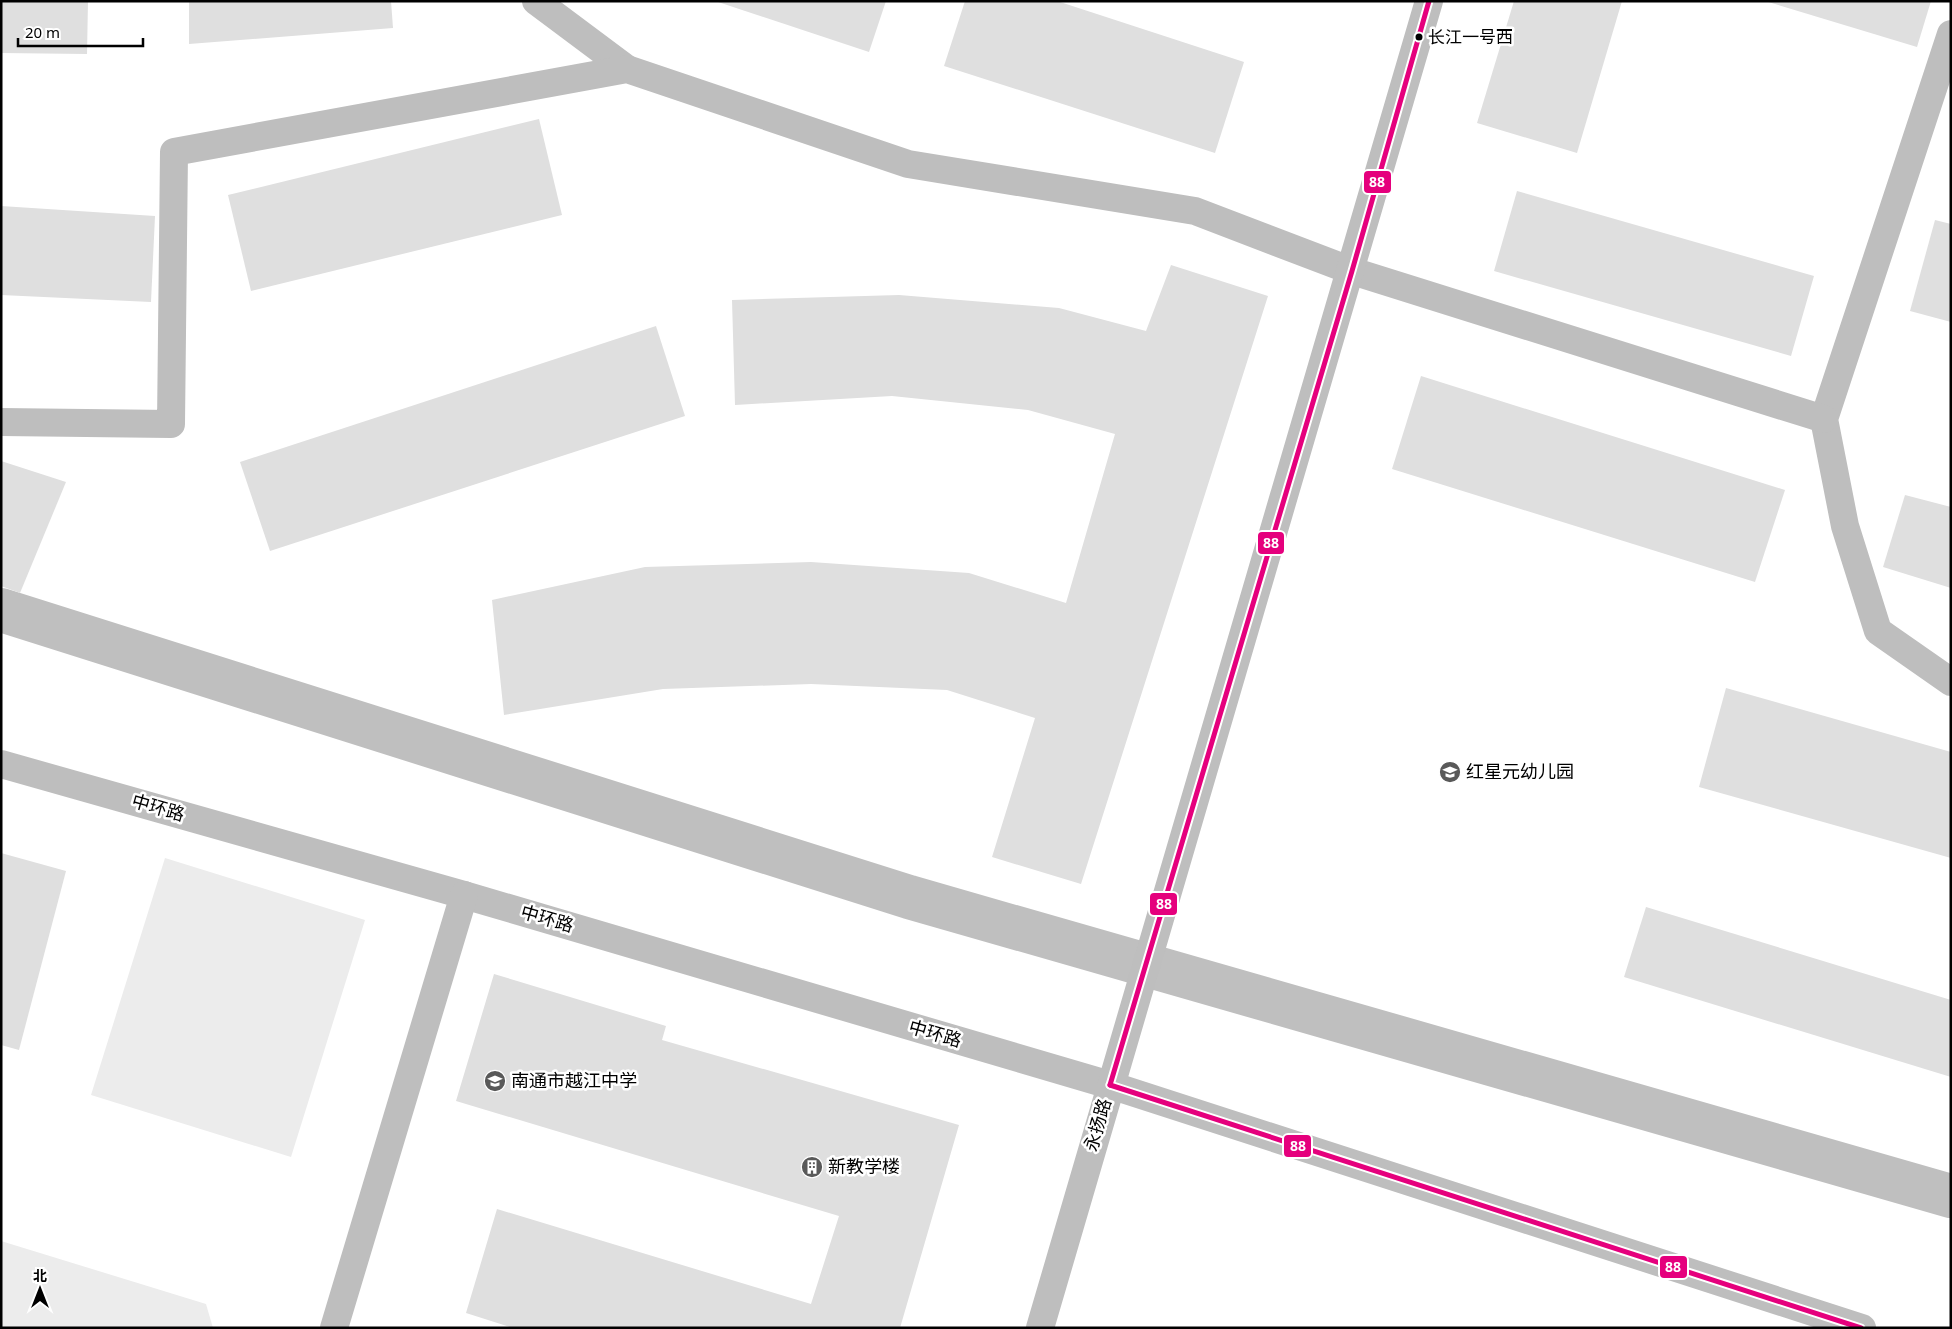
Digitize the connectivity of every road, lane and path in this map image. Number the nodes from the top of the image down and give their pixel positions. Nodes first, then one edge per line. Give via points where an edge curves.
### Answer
1 (536, 1) edge
2 (1429, 1) edge
3 (1951, 34) edge
4 (627, 69) junction
5 (1352, 271) junction
6 (1824, 419) junction
7 (1, 422) edge
8 (1951, 682) edge
9 (1, 764) edge
10 (464, 895) junction
11 (1110, 1085) junction
12 (334, 1328) edge
13 (1040, 1328) edge
14 (1862, 1328) edge

1 - 4 street
2 - 5 street, 永扬路
3 - 6 street
4 - 5 street via 908,164 1195,211
4 - 7 street via 174,152 171,424
5 - 6 street
5 - 11 street, 永扬路
6 - 8 street via 1844,526 1878,631
9 - 10 street, 中环路
10 - 11 street, 中环路
10 - 12 street
11 - 13 street, 永扬路
11 - 14 street, 中环路

